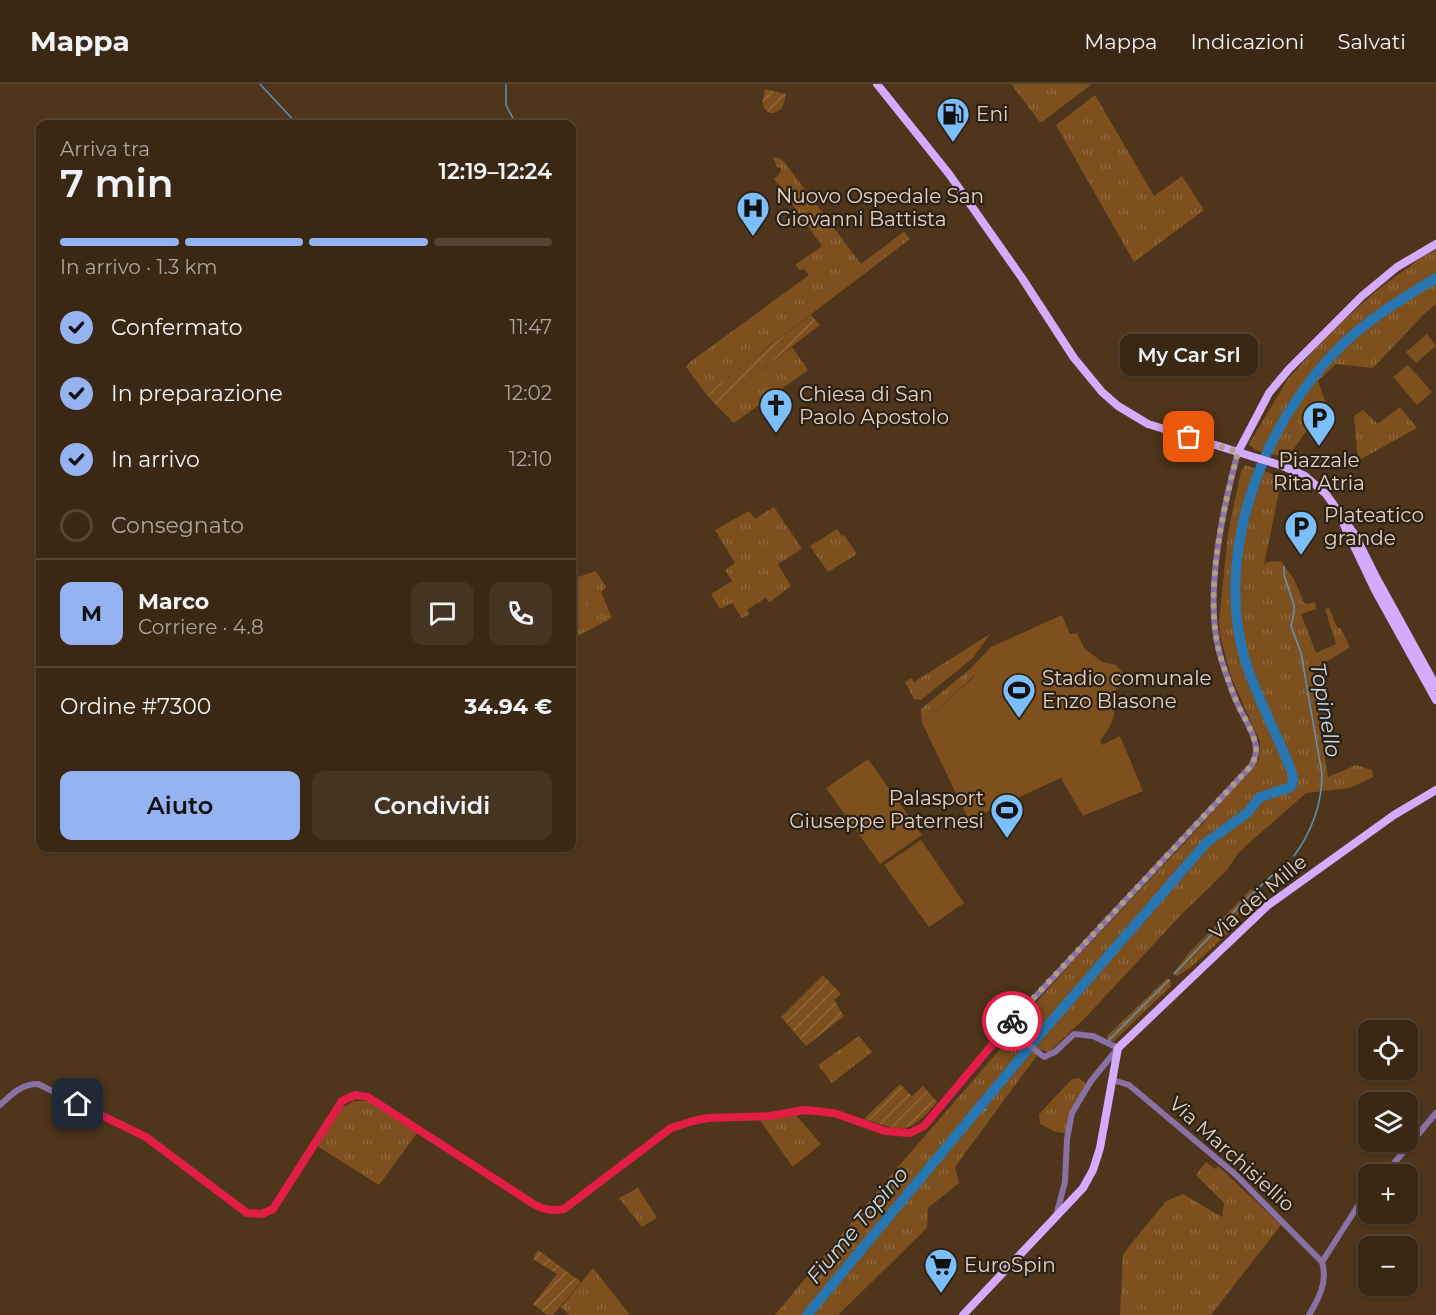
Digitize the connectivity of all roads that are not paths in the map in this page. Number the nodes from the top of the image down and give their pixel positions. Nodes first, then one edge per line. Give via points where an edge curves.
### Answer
1 (877, 84) edge
2 (1436, 244) edge
3 (1238, 452) junction
4 (1341, 515) junction
5 (1436, 687) edge
6 (1436, 700) edge
7 (1436, 790) edge
8 (1007, 1027) junction
9 (1118, 1048) junction
10 (1113, 1080) junction
11 (0, 1105) edge
12 (1436, 1113) edge
13 (1393, 1164) edge
14 (1358, 1205) edge
15 (1055, 1218) junction
16 (1322, 1262) junction
17 (963, 1315) edge
18 (1310, 1315) edge

1 - 3 main road via 949,174 1095,386 1148,424
2 - 3 main road via 1397,267 1362,296 1289,369 1269,393
3 - 4 main road via 1305,476
3 - 8 street via 1218,546 1215,617 1218,649 1253,738 1256,757
4 - 5 main road
4 - 6 main road via 1371,582
7 - 9 main road, Via dei Mille via 1394,815 1267,906
8 - 9 street via 1044,1057 1078,1034
8 - 11 street via 924,1126 910,1133 885,1131 834,1113 804,1110 693,1121 671,1128 564,1209 553,1210 535,1205 368,1097 355,1095 342,1101 273,1209 262,1214 247,1213 146,1137 38,1084 27,1084
9 - 10 main road
9 - 15 street via 1072,1113 1065,1182
10 - 15 main road via 1093,1170 1083,1188
10 - 16 street, Via Marchisiellio via 1130,1085 1235,1174
12 - 13 street
14 - 16 street
15 - 17 main road
16 - 18 street via 1322,1292

